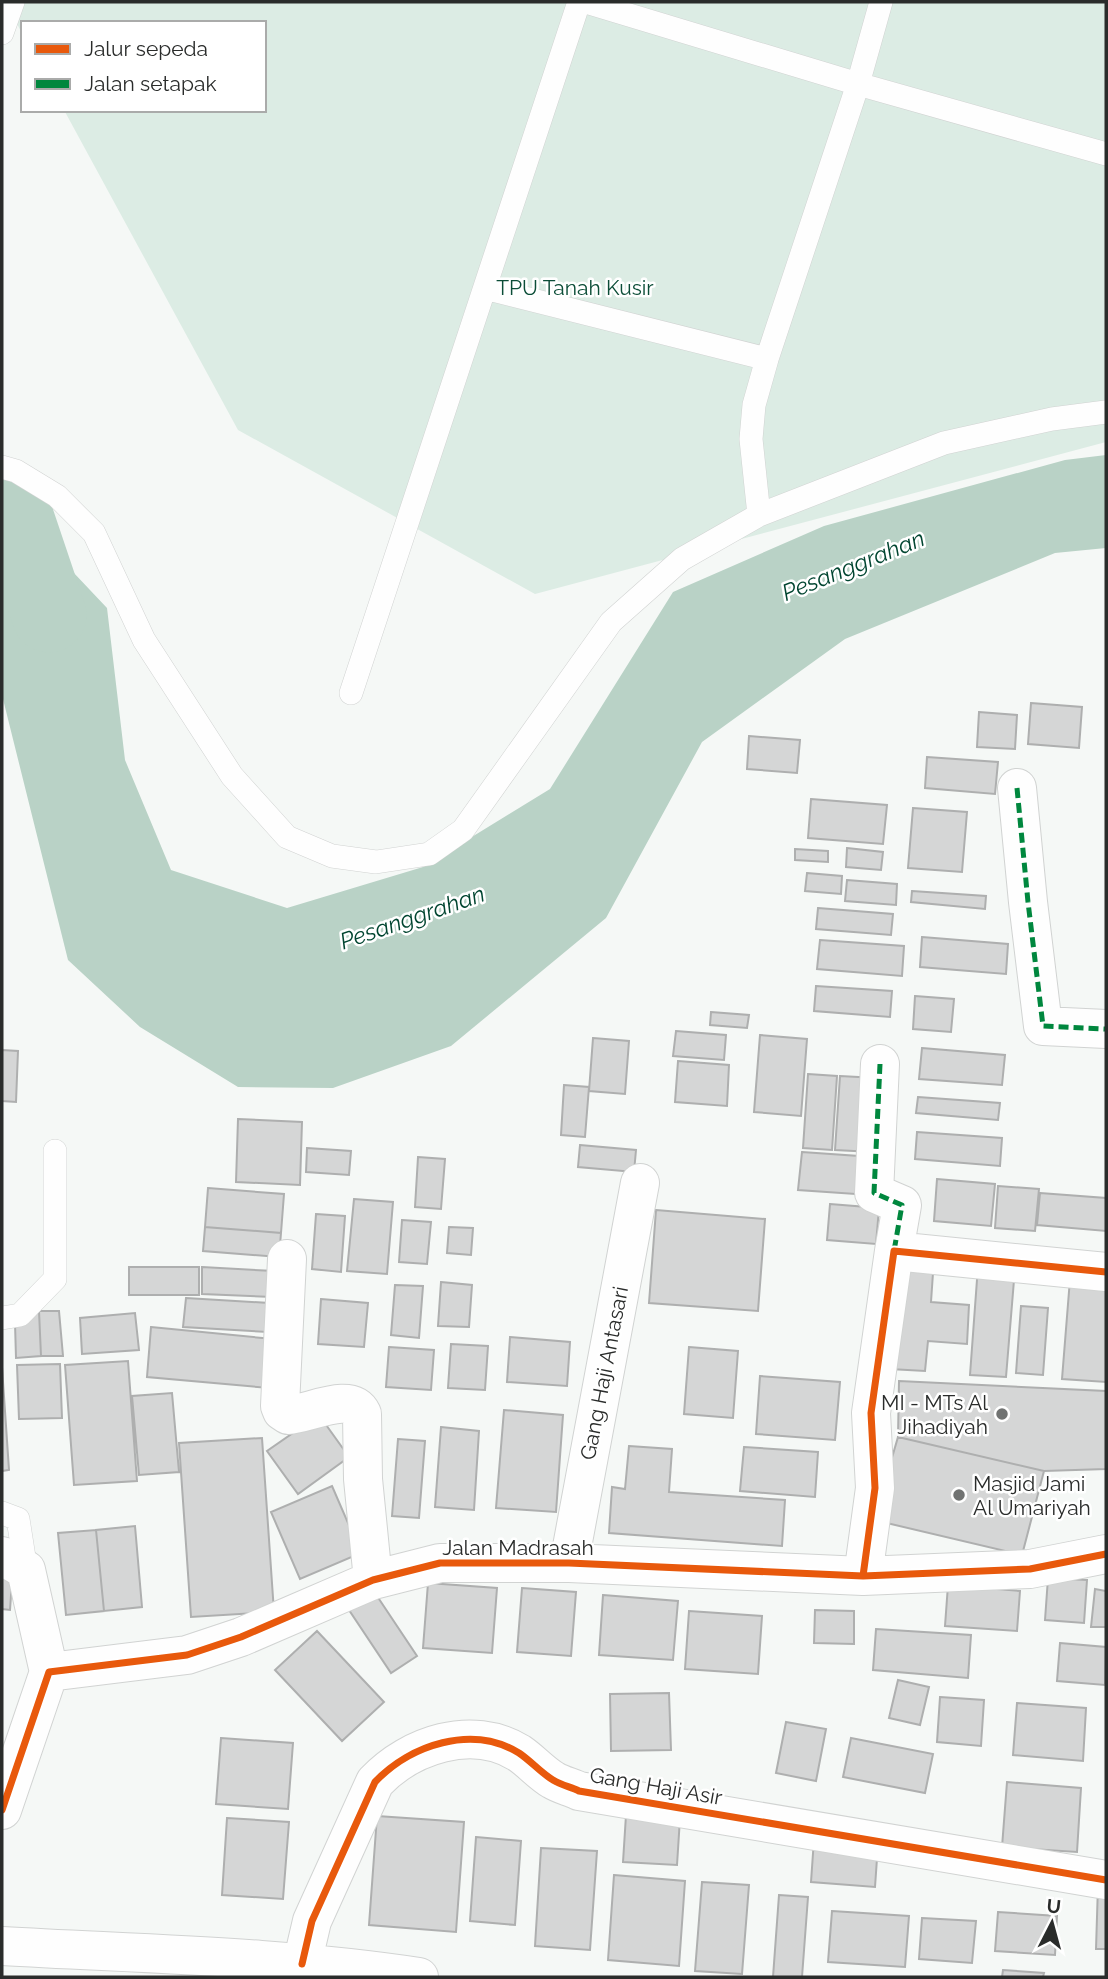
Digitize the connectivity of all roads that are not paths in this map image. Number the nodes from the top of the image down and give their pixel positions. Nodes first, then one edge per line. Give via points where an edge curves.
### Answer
1 (12, 2) edge
2 (579, 2) edge
3 (586, 2) edge
4 (881, 2) edge
5 (2, 33) edge
6 (858, 84) junction
7 (1106, 154) edge
8 (485, 288) junction
9 (767, 359) junction
10 (1106, 412) edge
11 (2, 467) edge
12 (759, 515) junction
13 (351, 693) dead end
14 (1017, 789) dead end
15 (1106, 1029) edge
16 (880, 1064) dead end
17 (55, 1151) dead end
18 (640, 1183) dead end
19 (894, 1251) junction
20 (287, 1259) dead end
21 (1106, 1272) edge
22 (2, 1318) edge
23 (2, 1513) edge
24 (1106, 1554) edge
25 (11, 1561) edge
26 (569, 1563) junction
27 (863, 1576) junction
28 (373, 1580) junction
29 (49, 1672) junction
30 (2, 1810) edge
31 (1106, 1880) edge
32 (2, 1946) edge
33 (302, 1964) junction
34 (364, 1973) edge
35 (419, 1977) edge

1 - 5 lane
2 - 8 lane
3 - 6 lane
4 - 6 lane
6 - 7 lane
6 - 9 lane
8 - 9 lane
8 - 13 lane
9 - 12 lane via 754,405 751,439
10 - 12 lane via 944,443
11 - 12 lane via 57,496 94,533 144,640 232,776 287,837 332,856 376,862 429,854 463,830 611,622 682,559
14 - 15 street via 1043,1026
16 - 19 street via 874,1193 902,1205
17 - 22 lane via 55,1279 20,1315
18 - 26 street, Gang Haji Antasari
19 - 21 street
19 - 27 street via 871,1413 875,1488
20 - 28 street via 280,1406 288,1415 340,1404 359,1408
23 - 25 lane via 18,1519
24 - 27 street, Jalan Madrasah via 1030,1569
25 - 29 street
26 - 27 street, Jalan Madrasah
26 - 28 street, Jalan Madrasah via 440,1563
28 - 29 street, Jalan Madrasah via 241,1637 187,1655
29 - 30 street
31 - 33 street, Gang Haji Asir via 579,1791 553,1780 517,1752 469,1739 412,1752 375,1782 312,1922
32 - 33 street
33 - 34 street
34 - 35 street

